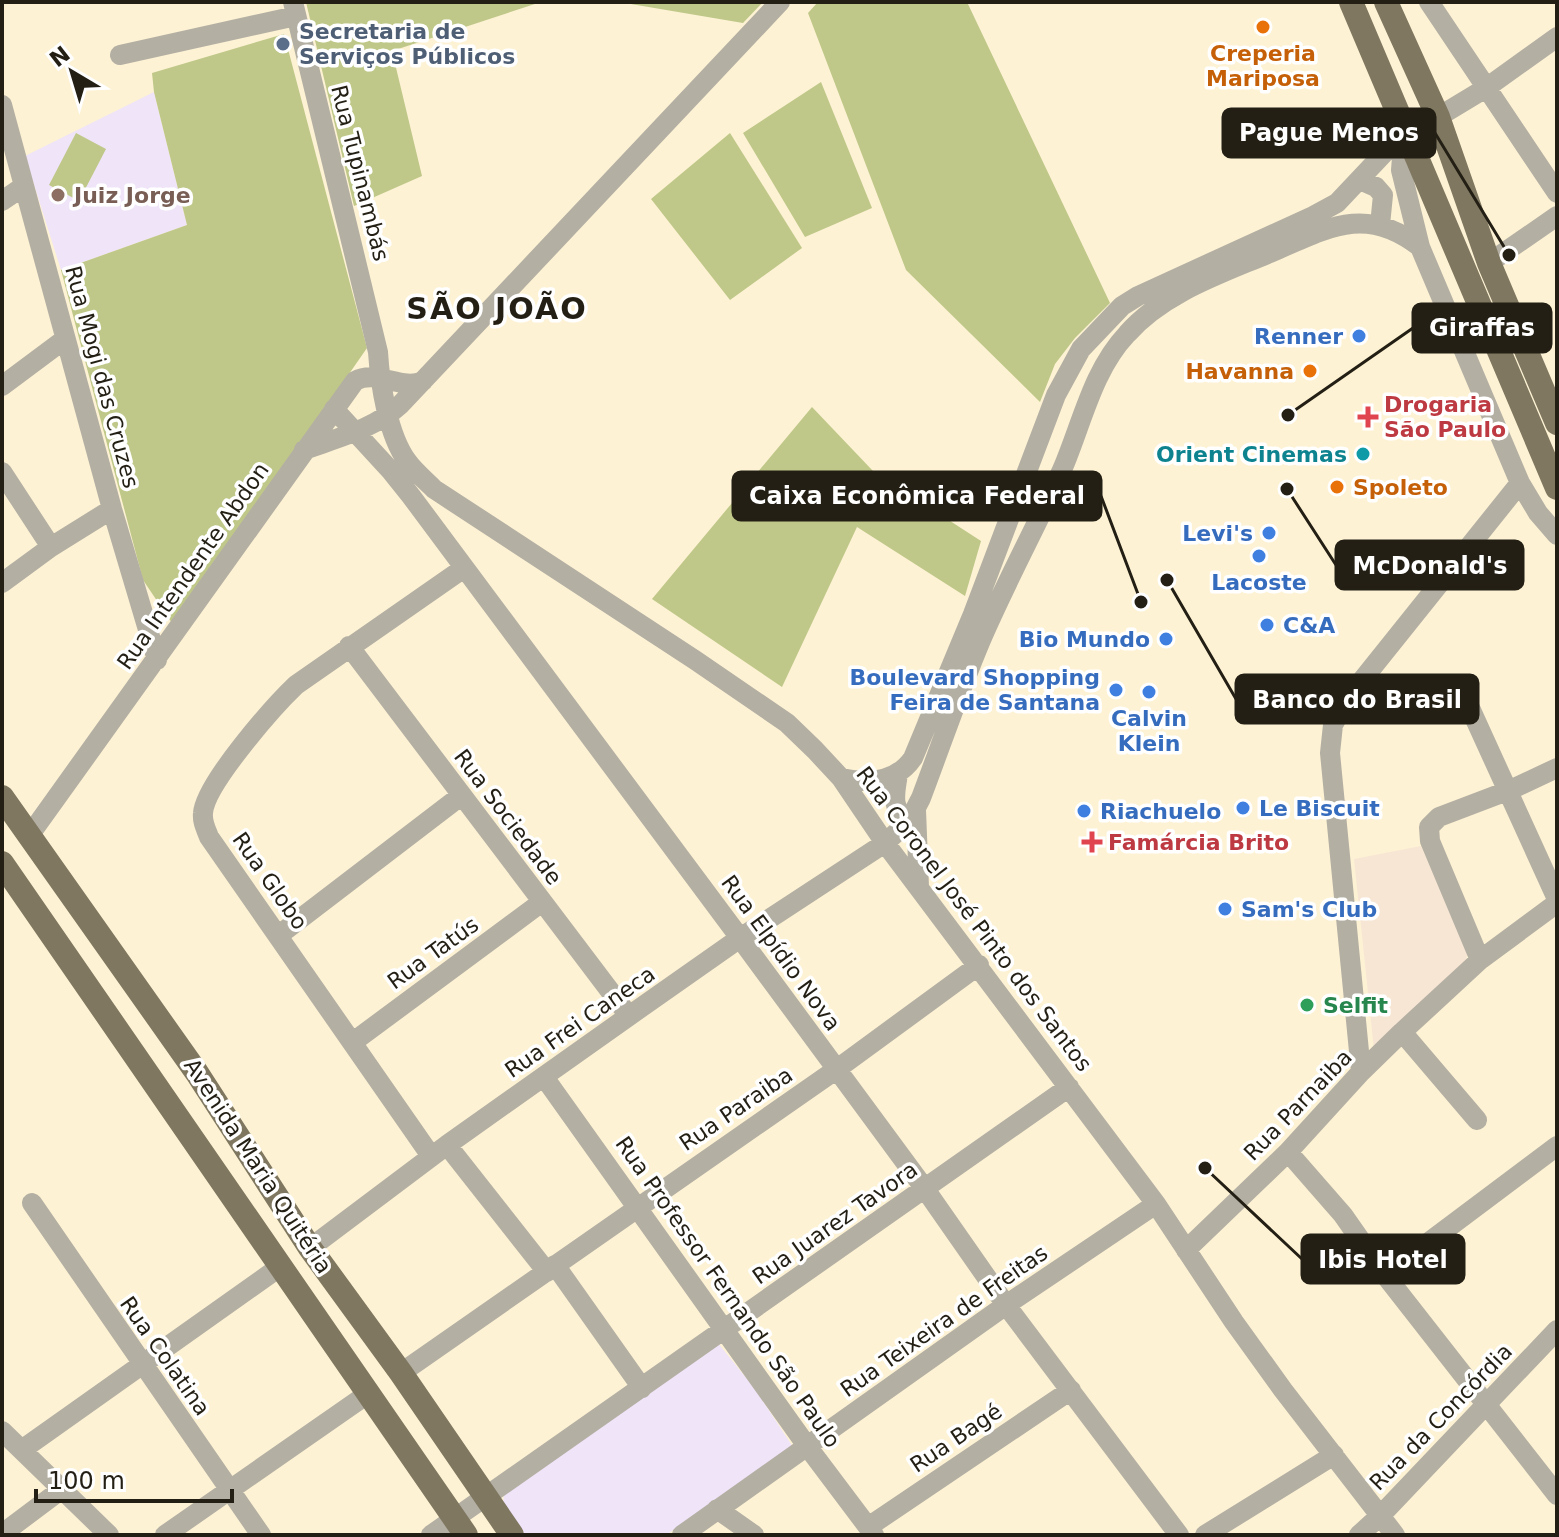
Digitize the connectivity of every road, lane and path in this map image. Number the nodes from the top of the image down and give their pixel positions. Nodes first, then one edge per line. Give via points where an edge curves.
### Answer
1 (780, 2) edge
2 (1351, 2) edge
3 (1386, 2) edge
4 (1429, 2) edge
5 (295, 9) edge
6 (1557, 37) edge
7 (120, 55) dead end
8 (1486, 88) junction
9 (2, 105) edge
10 (1438, 117) junction
11 (1404, 132) junction
12 (1360, 180) junction
13 (24, 186) junction
14 (1557, 193) edge
15 (2, 201) edge
16 (1557, 216) edge
17 (1380, 225) junction
18 (1420, 247) junction
19 (1489, 263) junction
20 (65, 339) junction
21 (379, 378) junction
22 (423, 381) junction
23 (1549, 382) edge
24 (2, 386) edge
25 (334, 409) junction
26 (389, 415) junction
27 (1557, 423) edge
28 (355, 432) junction
29 (400, 449) joint
30 (304, 450) junction
31 (1032, 460) junction
32 (2, 472) edge
33 (1060, 473) junction
34 (1520, 483) junction
35 (1557, 488) edge
36 (112, 509) junction
37 (1557, 535) edge
38 (51, 547) junction
39 (464, 568) junction
40 (2, 583) edge
41 (349, 646) junction
42 (157, 660) junction
43 (1470, 708) dead end
44 (1557, 768) edge
45 (898, 774) junction
46 (841, 778) junction
47 (1510, 790) junction
48 (462, 795) junction
49 (2, 797) edge
50 (912, 816) junction
51 (29, 836) junction
52 (885, 843) junction
53 (4, 872) edge
54 (919, 887) junction
55 (1557, 901) edge
56 (542, 902) junction
57 (279, 935) junction
58 (740, 938) junction
59 (1480, 960) junction
60 (979, 965) junction
61 (629, 1016) junction
62 (1402, 1032) junction
63 (353, 1042) junction
64 (837, 1069) junction
65 (1361, 1072) junction
66 (197, 1073) junction
67 (544, 1077) junction
68 (1069, 1087) junction
69 (166, 1100) junction
70 (1477, 1120) dead end
71 (1557, 1146) edge
72 (439, 1150) junction
73 (1288, 1152) junction
74 (925, 1189) junction
75 (32, 1203) dead end
76 (1156, 1204) junction
77 (638, 1205) junction
78 (310, 1248) junction
79 (1186, 1250) junction
80 (281, 1266) junction
81 (551, 1268) junction
82 (1385, 1275) junction
83 (1006, 1305) junction
84 (1557, 1330) edge
85 (724, 1331) junction
86 (142, 1365) junction
87 (401, 1373) junction
88 (642, 1388) junction
89 (1071, 1390) junction
90 (369, 1393) junction
91 (1487, 1404) junction
92 (2, 1431) edge
93 (807, 1446) junction
94 (23, 1449) junction
95 (1334, 1455) junction
96 (1554, 1484) edge
97 (62, 1489) junction
98 (230, 1491) junction
99 (486, 1497) junction
100 (717, 1509) junction
101 (1381, 1515) junction
102 (461, 1527) edge
103 (5, 1531) edge
104 (871, 1531) edge
105 (109, 1535) edge
106 (165, 1535) edge
107 (261, 1535) edge
108 (431, 1535) edge
109 (512, 1535) edge
110 (682, 1535) edge
111 (754, 1535) edge
112 (1179, 1535) edge
113 (1205, 1535) edge
114 (1359, 1535) edge
115 (1395, 1535) edge

1 - 22 street
2 - 11 main road
3 - 10 main road
4 - 8 street
5 - 7 street
5 - 21 street, Rua Tupinambás via 378,352
6 - 8 street
8 - 10 street
8 - 14 street
9 - 13 street, Rua Mogi das Cruzes
10 - 11 street
10 - 19 main road
11 - 12 street
11 - 18 street via 1401,170
11 - 35 main road
12 - 17 street via 1383,195
12 - 31 street via 1337,203 1313,216 1122,306 1081,349 1056,395
13 - 15 street
13 - 20 street, Rua Mogi das Cruzes
16 - 19 street
17 - 18 street
17 - 33 street via 1358,223 1319,232 1172,297 1147,315 1108,357
18 - 34 street
19 - 23 main road
20 - 24 street
20 - 36 street, Rua Mogi das Cruzes
21 - 22 street
21 - 25 street, Rua Intendente Abdon via 355,381
21 - 26 street, Rua Tupinambás
22 - 26 street
23 - 27 main road
25 - 28 street, Rua Elpídio Nova
25 - 30 street, Rua Intendente Abdon
26 - 28 street
26 - 29 street, Rua Tupinambás
28 - 30 street
28 - 39 street, Rua Elpídio Nova
29 - 46 street, Rua Coronel José Pinto dos Santos via 434,489 787,723
30 - 42 street, Rua Intendente Abdon
31 - 33 street
31 - 45 street via 928,726 913,758
32 - 38 street
33 - 50 street via 982,637
34 - 37 street
34 - 65 street via 1347,699 1333,725 1330,753
36 - 38 street
36 - 42 street, Rua Mogi das Cruzes
38 - 40 street
39 - 41 street, Rua Globo
39 - 58 street, Rua Elpídio Nova
41 - 48 street, Rua Sociedade
41 - 57 street, Rua Globo via 283,697 224,771 203,810 209,837
42 - 51 street, Rua Intendente Abdon
43 - 47 street
44 - 47 street
45 - 46 street via 873,782
45 - 50 street via 895,806 902,817
46 - 52 street, Rua Coronel José Pinto dos Santos
47 - 55 street
47 - 59 street via 1439,817 1429,827 1430,841
48 - 56 street, Rua Sociedade
48 - 57 street
49 - 51 main road, Avenida Maria Quitéria
50 - 52 street, Rua Frei Caneca
50 - 54 street
51 - 66 main road, Avenida Maria Quitéria
52 - 54 street, Rua Coronel José Pinto dos Santos
52 - 58 street, Rua Frei Caneca
53 - 69 main road, Avenida Maria Quitéria
54 - 60 street, Rua Coronel José Pinto dos Santos
55 - 59 street, Rua Parnaiba
56 - 61 street, Rua Sociedade
56 - 63 street, Rua Tatús
57 - 63 street, Rua Globo
58 - 61 street, Rua Frei Caneca
58 - 64 street, Rua Elpídio Nova
59 - 62 street, Rua Parnaiba
60 - 64 street, Rua Paraiba
60 - 68 street, Rua Coronel José Pinto dos Santos
61 - 67 street, Rua Frei Caneca
62 - 65 street, Rua Parnaiba
62 - 70 street
63 - 72 street, Rua Globo
64 - 74 street, Rua Elpídio Nova
64 - 77 street, Rua Paraiba
65 - 73 street, Rua Parnaiba
66 - 69 main road via 177,1075
66 - 78 main road, Avenida Maria Quitéria
67 - 72 street, Rua Frei Caneca
67 - 77 street, Rua Professor Fernando São Paulo
68 - 74 street, Rua Juarez Tavora
68 - 76 street, Rua Coronel José Pinto dos Santos
69 - 80 main road, Avenida Maria Quitéria
71 - 82 street
72 - 78 street, Rua Frei Caneca
72 - 81 street, Rua Globo
73 - 79 street, Rua Parnaiba
73 - 82 street via 1343,1215
74 - 83 street, Rua Elpídio Nova
74 - 85 street, Rua Juarez Tavora
75 - 86 street, Rua Colatina
76 - 79 street, Rua Coronel José Pinto dos Santos
76 - 83 street, Rua Teixeira de Freitas
77 - 81 street, Rua Paraiba
77 - 85 street, Rua Professor Fernando São Paulo
78 - 87 main road, Avenida Maria Quitéria
79 - 95 street, Rua Coronel José Pinto dos Santos
80 - 86 street
80 - 90 main road, Avenida Maria Quitéria
81 - 87 street, Rua Paraiba
81 - 88 street, Rua Globo
82 - 91 street
83 - 89 street, Rua Elpídio Nova
83 - 93 street, Rua Teixeira de Freitas
84 - 91 street, Rua da Concórdia
85 - 88 street, Rua Juarez Tavora
85 - 93 street, Rua Professor Fernando São Paulo
86 - 94 street
86 - 98 street, Rua Colatina
87 - 99 main road, Avenida Maria Quitéria
88 - 99 street, Rua Juarez Tavora
89 - 104 street, Rua Bagé
89 - 112 street, Rua Elpídio Nova
90 - 98 street
90 - 102 main road, Avenida Maria Quitéria
91 - 96 street
91 - 101 street, Rua da Concórdia
92 - 94 street
93 - 100 street, Rua Teixeira de Freitas
93 - 104 street, Rua Professor Fernando São Paulo
94 - 97 street
95 - 101 street, Rua Coronel José Pinto dos Santos
95 - 113 street
97 - 103 street
97 - 105 street
98 - 106 street
98 - 107 street, Rua Colatina
99 - 102 street, Rua Juarez Tavora
99 - 109 main road, Avenida Maria Quitéria
100 - 110 street, Rua Teixeira de Freitas
100 - 111 street
101 - 114 street, Rua da Concórdia
101 - 115 street, Rua Coronel José Pinto dos Santos
102 - 108 street, Rua Juarez Tavora

